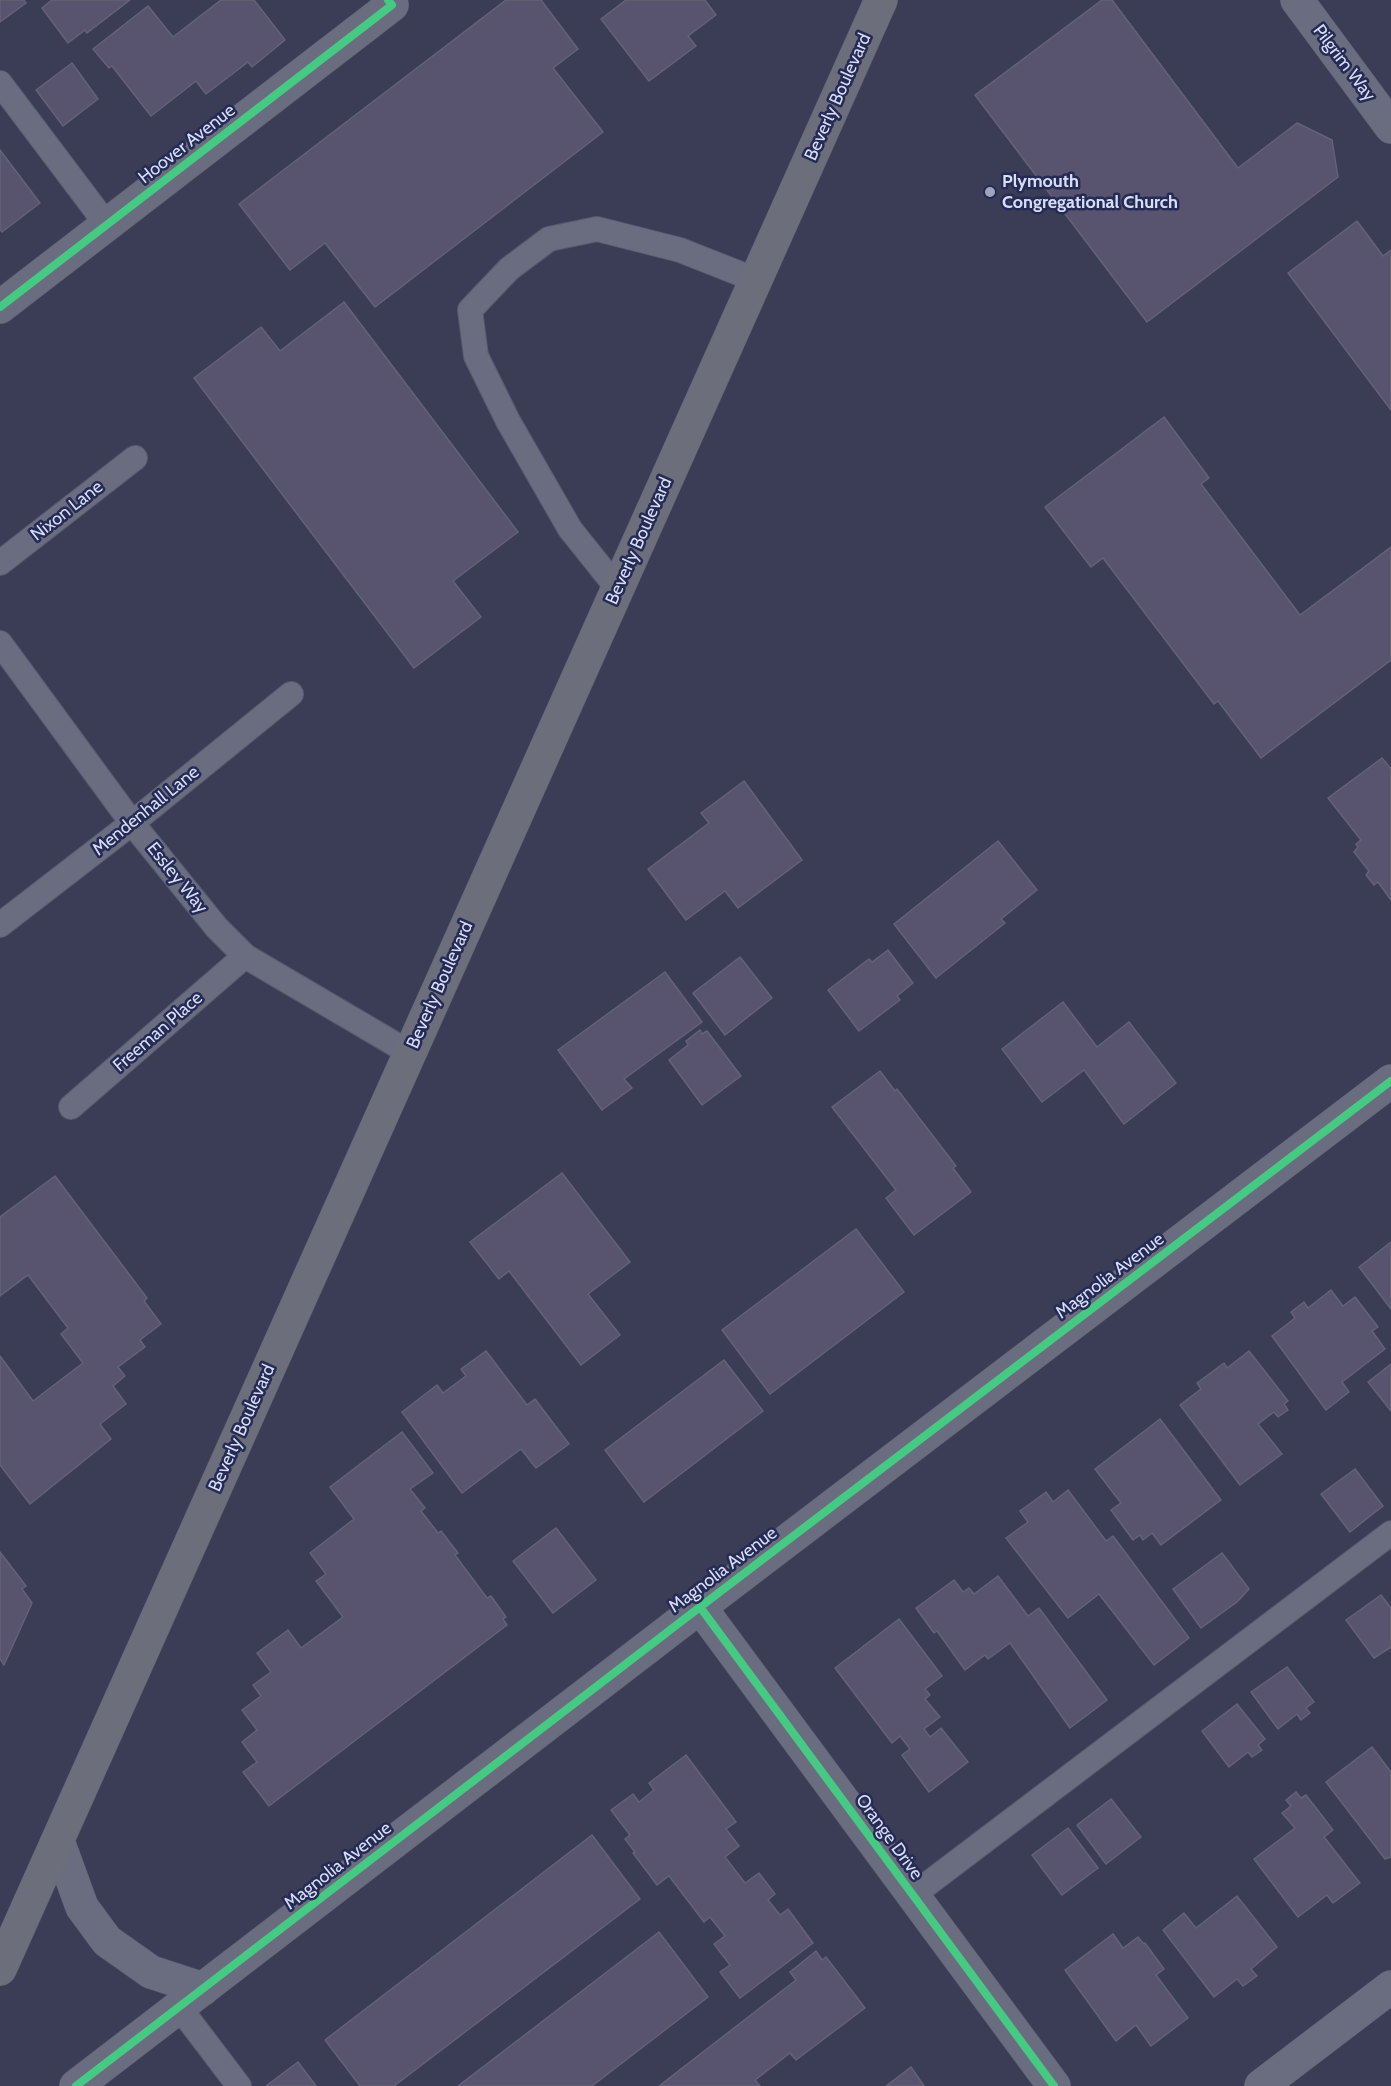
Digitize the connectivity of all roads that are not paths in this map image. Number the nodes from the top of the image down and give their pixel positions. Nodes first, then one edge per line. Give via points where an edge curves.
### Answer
1 (881, 0) edge
2 (1297, 0) edge
3 (393, 2) edge
4 (0, 83) edge
5 (1391, 127) edge
6 (106, 225) junction
7 (756, 280) junction
8 (0, 307) edge
9 (135, 458) dead end
10 (0, 563) edge
11 (618, 589) junction
12 (0, 643) edge
13 (291, 694) dead end
14 (132, 823) junction
15 (0, 925) edge
16 (245, 956) junction
17 (410, 1053) junction
18 (1391, 1081) edge
19 (71, 1107) dead end
20 (1391, 1533) edge
21 (700, 1607) junction
22 (58, 1841) junction
23 (913, 1895) junction
24 (0, 1970) edge
25 (1391, 1987) edge
26 (191, 1998) junction
27 (76, 2086) edge
28 (239, 2086) edge
29 (1054, 2086) edge
30 (1261, 2086) edge

1 - 7 main road, Beverly Boulevard
2 - 5 street, Pilgrim Way
3 - 6 street, Hoover Avenue
4 - 6 lane
6 - 8 street, Hoover Avenue
7 - 11 main road, Beverly Boulevard
7 - 11 lane via 680,250 597,229 549,239 509,268 470,310 476,356 508,421 570,529
9 - 10 lane, Nixon Lane
11 - 17 main road, Beverly Boulevard
12 - 14 lane, Essley Way
13 - 14 lane, Mendenhall Lane
14 - 15 lane, Mendenhall Lane
14 - 16 lane, Essley Way via 217,928
16 - 17 lane, Essley Way
16 - 19 lane, Freeman Place
17 - 22 main road, Beverly Boulevard
18 - 21 street, Magnolia Avenue
20 - 23 lane
21 - 23 street, Orange Drive
21 - 26 street, Magnolia Avenue
22 - 24 main road, Beverly Boulevard
22 - 26 street via 82,1906 108,1941
23 - 29 street, Orange Drive
25 - 30 street
26 - 27 street, Magnolia Avenue
26 - 28 lane

